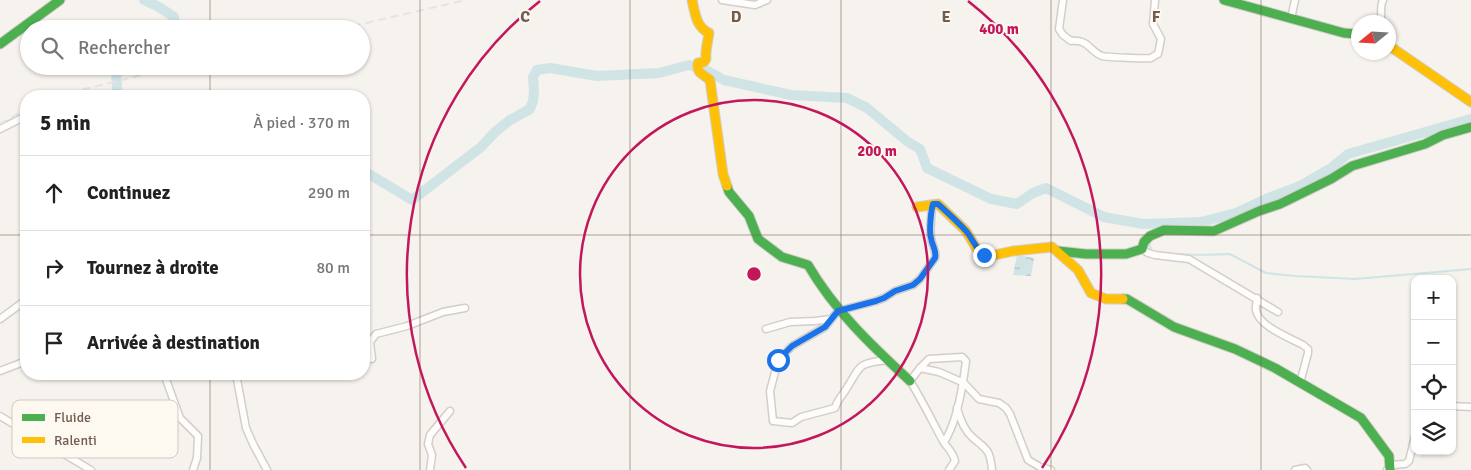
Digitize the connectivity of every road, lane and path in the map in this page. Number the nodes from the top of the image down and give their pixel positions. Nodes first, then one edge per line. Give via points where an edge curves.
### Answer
1 (60, 0) edge
2 (692, 0) edge
3 (722, 0) edge
4 (767, 0) edge
5 (1063, 0) edge
6 (1155, 0) edge
7 (1224, 0) edge
8 (1295, 0) edge
9 (1383, 0) edge
10 (1382, 15) edge
11 (1291, 19) junction
12 (33, 20) edge
13 (20, 29) edge
14 (1351, 34) edge
15 (0, 44) edge
16 (1396, 50) edge
17 (1471, 102) edge
18 (20, 119) edge
19 (1471, 127) edge
20 (0, 129) edge
21 (933, 204) junction
22 (917, 207) dead end
23 (1142, 248) junction
24 (1058, 251) junction
25 (1257, 298) junction
26 (20, 304) edge
27 (465, 308) dead end
28 (838, 311) junction
29 (1278, 312) dead end
30 (0, 319) edge
31 (831, 319) junction
32 (766, 329) dead end
33 (370, 342) edge
34 (370, 342) edge
35 (370, 360) edge
36 (888, 360) junction
37 (20, 363) edge
38 (920, 368) junction
39 (0, 371) edge
40 (166, 380) edge
41 (237, 380) edge
42 (910, 381) junction
43 (964, 383) junction
44 (1300, 383) junction
45 (173, 400) edge
46 (1456, 406) edge
47 (957, 407) junction
48 (1471, 407) edge
49 (450, 410) dead end
50 (178, 412) edge
51 (0, 416) edge
52 (12, 423) edge
53 (944, 442) junction
54 (1411, 453) edge
55 (71, 458) edge
56 (1389, 469) edge
57 (91, 470) edge
58 (193, 470) edge
59 (267, 470) edge
60 (430, 470) edge
61 (949, 470) edge
62 (992, 470) edge
63 (1051, 470) edge
64 (1296, 470) edge
65 (1307, 470) edge

1 - 12 street
2 - 28 street via 699,26 709,34 706,58 697,67 710,80 723,174 729,192 749,216 758,239 782,257 808,265
3 - 4 street via 755,5
5 - 6 street via 1059,29 1071,41 1086,43 1104,57 1145,59 1158,54 1161,39 1153,24
7 - 11 street
8 - 11 street
9 - 10 street
11 - 14 street
13 - 15 street
16 - 17 street
18 - 20 street
19 - 23 street via 1352,166 1280,204 1214,230 1164,230 1150,236
21 - 22 street
21 - 24 street via 938,204 966,231 984,255 1052,247
21 - 28 street via 931,238 936,254 920,279 884,298
23 - 24 street via 1126,254
23 - 25 street via 1155,255 1189,259
24 - 44 street via 1078,270 1091,293 1106,299 1127,299 1174,327 1235,349
25 - 29 street
25 - 44 street via 1258,317 1270,328 1308,349
26 - 30 street
27 - 33 street via 376,334
28 - 31 street
28 - 36 street
31 - 32 street via 790,322
31 - 36 street via 825,327 792,346 778,360 770,391 773,421 792,423 801,417 835,408 858,368
34 - 35 street
36 - 42 street
37 - 39 street
38 - 42 street
38 - 43 street
38 - 43 street via 929,360 962,356 966,361
40 - 45 street
41 - 59 street via 246,428
42 - 53 street
43 - 47 street
43 - 63 street via 979,399 1006,408 1028,460
44 - 56 street via 1360,418 1389,456
46 - 48 street
47 - 53 street via 950,434
47 - 62 street via 964,427 988,450
49 - 60 street via 430,435
50 - 58 street via 198,436
51 - 52 street
53 - 61 street via 955,461
54 - 56 street via 1405,464
55 - 57 street
64 - 65 street

